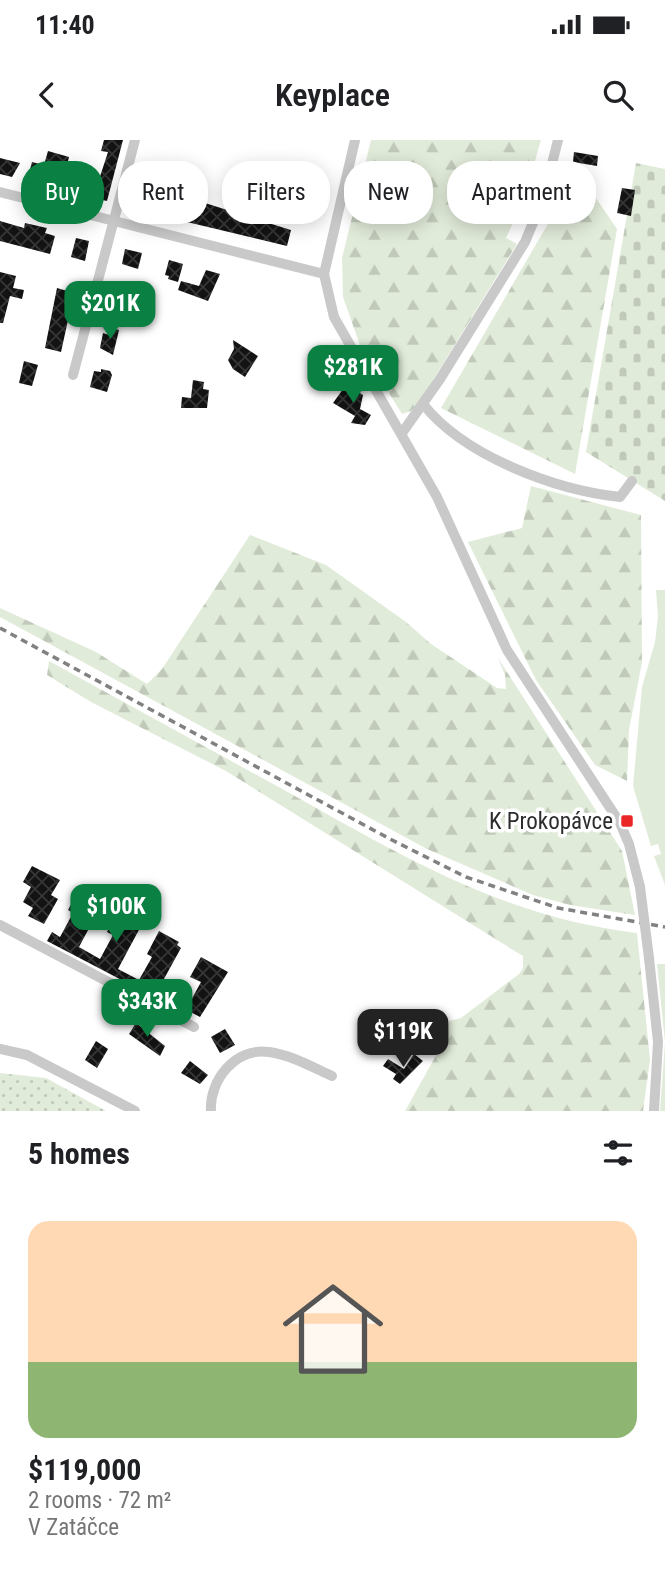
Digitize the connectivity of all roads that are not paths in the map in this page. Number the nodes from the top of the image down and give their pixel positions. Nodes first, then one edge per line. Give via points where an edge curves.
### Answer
1 (135, 140) edge
2 (355, 140) edge
3 (558, 140) edge
4 (0, 192) edge
5 (114, 221) junction
6 (324, 274) junction
7 (73, 375) dead end
8 (423, 404) junction
9 (402, 433) junction
10 (632, 481) dead end
11 (0, 925) edge
12 (194, 1027) dead end
13 (0, 1049) edge
14 (332, 1076) dead end
15 (135, 1111) edge
16 (211, 1111) edge
17 (654, 1111) edge

1 - 5 street
2 - 6 street
3 - 8 street via 543,199 525,242
4 - 5 street
5 - 6 street
5 - 7 street
6 - 9 street via 334,317
8 - 9 street
8 - 10 street via 460,440 532,474 588,494 620,497
9 - 17 street, bridge via 507,650 620,823 629,844 640,887 658,1042
11 - 12 street
13 - 15 street via 27,1055
14 - 16 street via 286,1056 260,1051 219,1075

